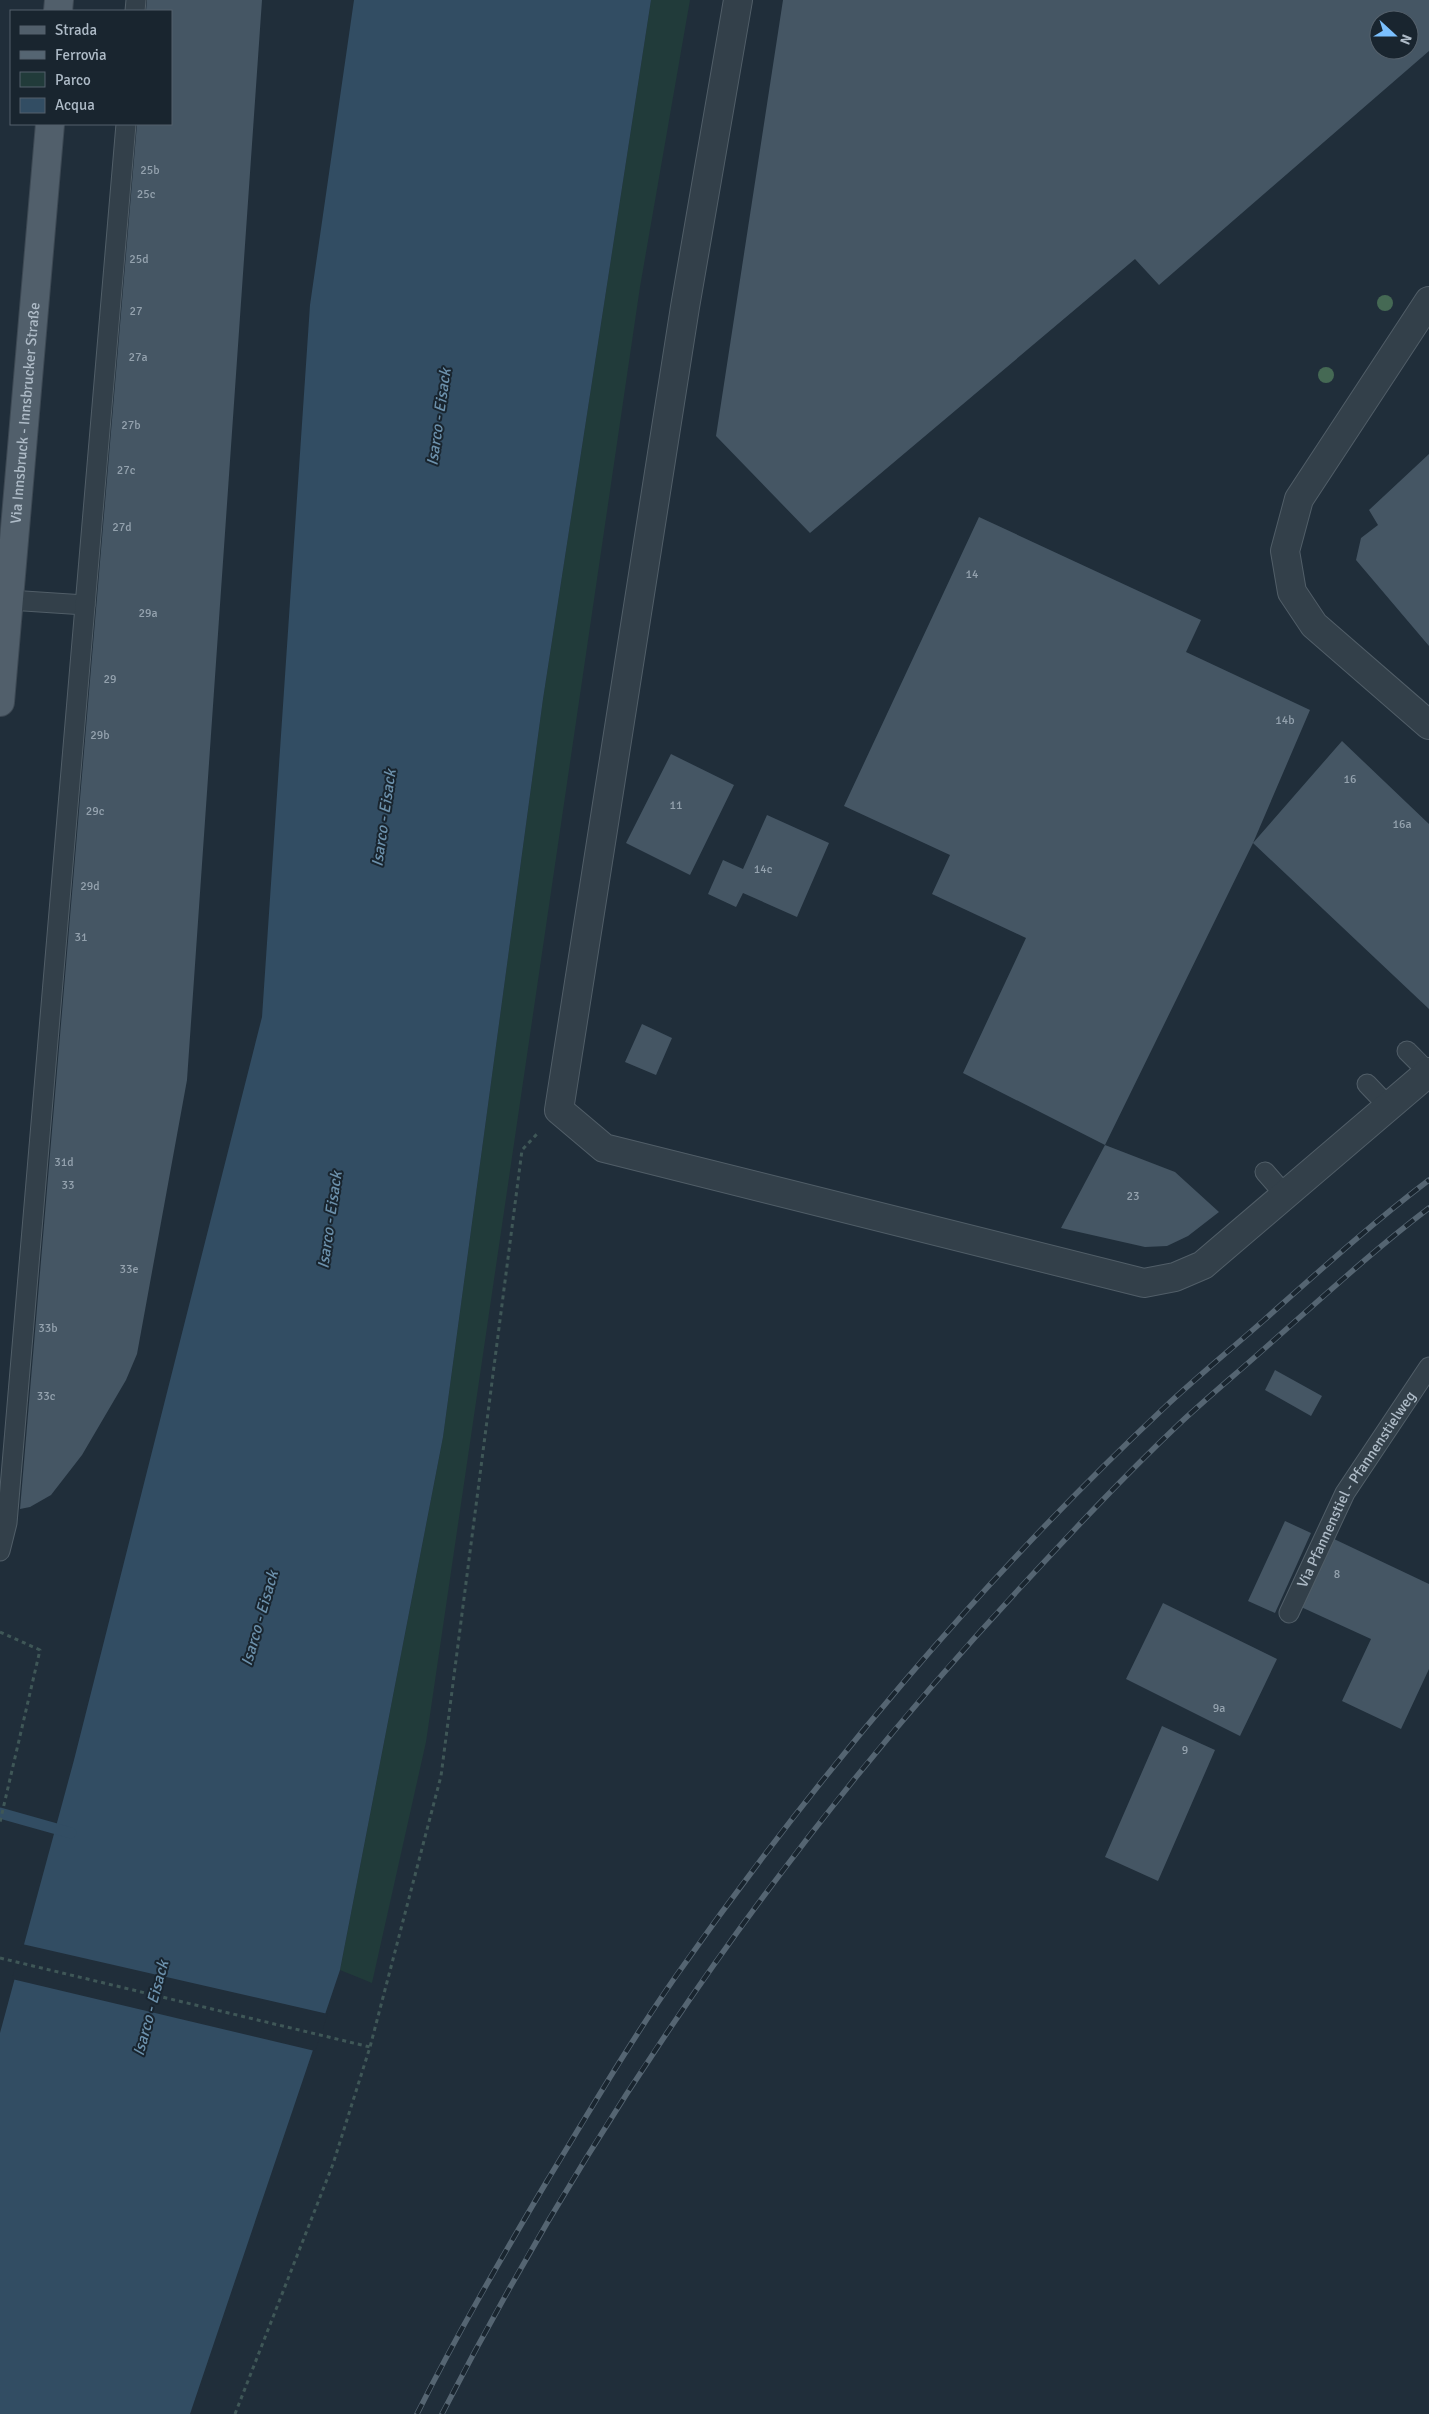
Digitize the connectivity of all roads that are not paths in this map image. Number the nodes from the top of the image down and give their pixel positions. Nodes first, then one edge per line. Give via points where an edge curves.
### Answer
1 (738, 0) edge
2 (50, 125) edge
3 (126, 125) edge
4 (1429, 301) edge
5 (9, 600) junction
6 (85, 605) junction
7 (0, 702) edge
8 (1429, 725) edge
9 (1407, 1052) dead end
10 (1429, 1072) edge
11 (1367, 1084) dead end
12 (1389, 1107) junction
13 (1265, 1172) dead end
14 (1285, 1194) junction
15 (1429, 1367) edge
16 (0, 1551) edge
17 (1289, 1613) dead end

1 - 14 street via 684,316 559,1110 604,1148 1144,1283 1175,1277 1203,1265
2 - 5 main road, Via Innsbruck - Innsbrucker Straße
3 - 6 lane
4 - 8 street via 1299,499 1285,551 1292,592 1314,624
5 - 6 lane
5 - 7 main road, Via Innsbruck - Innsbrucker Straße
6 - 16 lane via 7,1523
9 - 10 lane
10 - 12 street
11 - 12 lane
12 - 14 street
13 - 14 lane
15 - 17 lane, Via Pfannenstiel - Pfannenstielweg via 1345,1493

